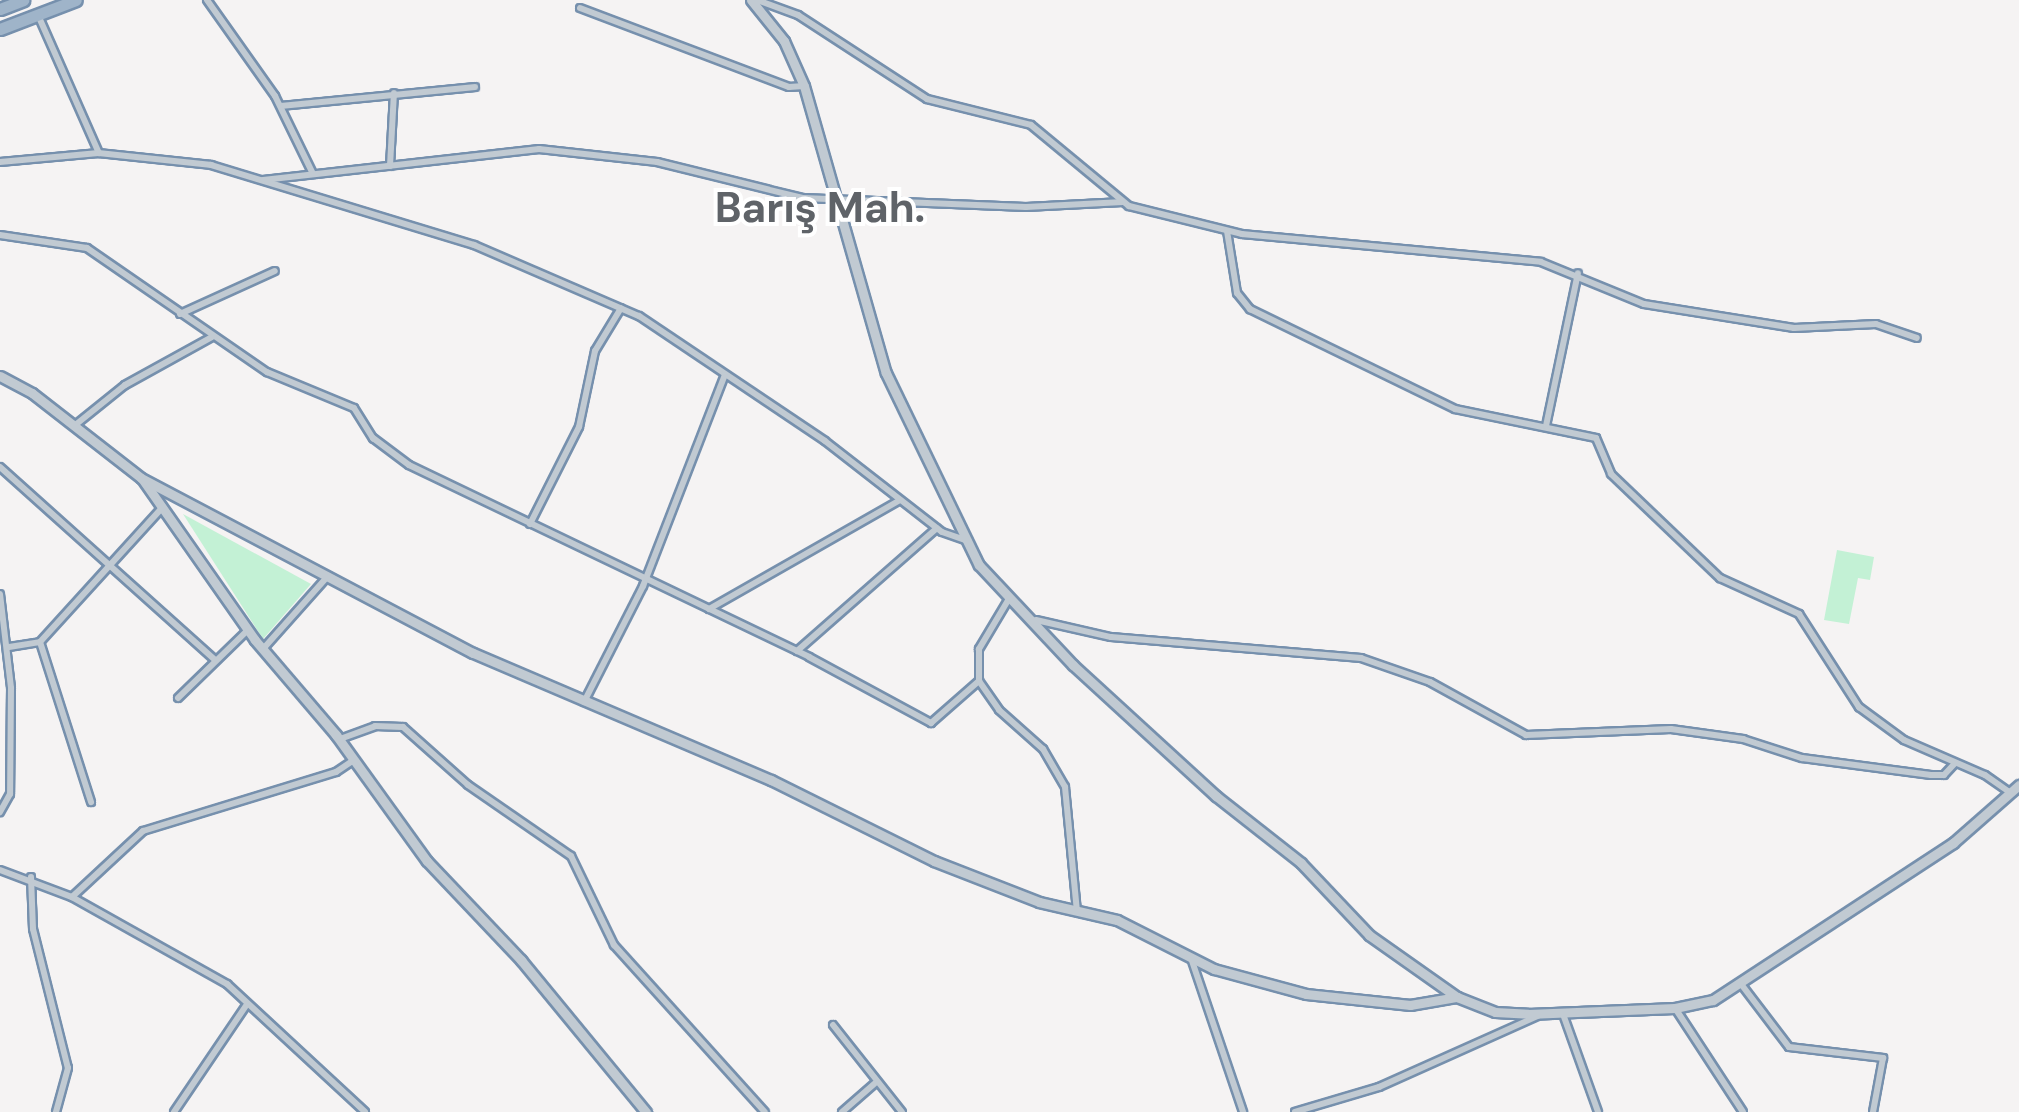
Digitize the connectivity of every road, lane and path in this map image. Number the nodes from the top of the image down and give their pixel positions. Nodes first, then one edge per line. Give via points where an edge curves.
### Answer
1 (22, 0) edge
2 (76, 0) edge
3 (206, 0) edge
4 (754, 0) edge
5 (59, 3) edge
6 (580, 8) dead end
7 (0, 9) edge
8 (38, 14) junction
9 (0, 29) edge
10 (804, 86) junction
11 (475, 87) dead end
12 (394, 94) junction
13 (281, 106) junction
14 (98, 153) junction
15 (0, 162) edge
16 (390, 166) junction
17 (312, 172) junction
18 (260, 180) junction
19 (838, 194) junction
20 (1124, 202) junction
21 (1227, 231) junction
22 (0, 235) edge
23 (275, 271) dead end
24 (1578, 273) junction
25 (622, 308) junction
26 (180, 314) junction
27 (212, 337) junction
28 (1917, 338) dead end
29 (725, 375) junction
30 (0, 376) edge
31 (74, 426) junction
32 (1546, 426) junction
33 (0, 467) edge
34 (141, 478) junction
35 (898, 501) junction
36 (162, 508) junction
37 (530, 524) junction
38 (937, 528) junction
39 (968, 541) junction
40 (108, 562) junction
41 (328, 576) junction
42 (646, 580) junction
43 (0, 594) edge
44 (1010, 597) junction
45 (709, 608) junction
46 (1036, 620) junction
47 (248, 630) junction
48 (40, 642) junction
49 (9, 647) junction
50 (262, 649) junction
51 (798, 651) junction
52 (215, 660) junction
53 (10, 675) junction
54 (0, 680) edge
55 (979, 681) junction
56 (178, 698) dead end
57 (584, 702) junction
58 (339, 739) junction
59 (354, 760) junction
60 (1955, 762) junction
61 (2019, 785) edge
62 (2009, 792) junction
63 (92, 802) dead end
64 (0, 812) edge
65 (0, 870) edge
66 (30, 878) junction
67 (72, 897) junction
68 (1076, 911) junction
69 (1191, 958) junction
70 (1741, 984) junction
71 (1457, 997) junction
72 (247, 1004) junction
73 (1674, 1008) junction
74 (1541, 1014) junction
75 (1563, 1014) junction
76 (833, 1025) dead end
77 (874, 1084) junction
78 (56, 1112) edge
79 (174, 1112) edge
80 (365, 1112) edge
81 (646, 1112) edge
82 (766, 1112) edge
83 (842, 1112) edge
84 (902, 1112) edge
85 (1244, 1112) edge
86 (1294, 1112) edge
87 (1598, 1112) edge
88 (1743, 1112) edge
89 (1873, 1112) edge

1 - 7 highway
2 - 5 highway
3 - 13 street
4 - 10 street via 784,40
4 - 20 street via 798,14 927,98 1031,125
5 - 8 highway
6 - 10 street via 789,87
8 - 9 highway
8 - 14 street
10 - 19 street
11 - 12 street
12 - 13 street
12 - 16 street
13 - 17 street
14 - 15 street
14 - 18 street via 211,164
16 - 17 street
16 - 19 street via 574,151 657,162 774,194
17 - 18 street
18 - 25 street via 474,245
19 - 20 street via 1026,207
19 - 39 street via 886,373
20 - 21 street
21 - 24 street via 1541,262
21 - 32 street via 1237,292 1250,308 1454,410
22 - 26 street via 81,246
23 - 26 street
24 - 28 street via 1644,304 1794,328 1876,324
24 - 32 street
25 - 29 street
25 - 37 street via 595,351 579,427
26 - 27 street
27 - 31 street via 124,385
27 - 37 street via 275,377 354,408 374,438 409,465
29 - 35 street via 825,441
29 - 42 street
30 - 31 street
31 - 34 street
32 - 60 street via 1596,438 1611,474 1720,578 1800,614 1859,707 1904,740
33 - 40 street
34 - 36 street
34 - 41 street
35 - 38 street
35 - 45 street
36 - 40 street
36 - 47 street
37 - 42 street
38 - 39 street
38 - 51 street
39 - 44 street
40 - 48 street
40 - 52 street
41 - 50 street
41 - 57 street via 473,654
42 - 45 street
42 - 57 street
43 - 49 street
44 - 46 street
44 - 55 street via 978,649
45 - 51 street
46 - 60 street via 1111,637 1361,658 1430,682 1526,736 1671,729 1743,739 1802,758 1931,775 1944,774
46 - 71 street via 1073,665 1216,796 1302,863 1369,936
47 - 50 street
47 - 52 street
48 - 49 street
48 - 63 street
49 - 53 street
50 - 58 street
51 - 55 street via 931,724
52 - 56 street
53 - 54 street
53 - 64 street via 10,794
55 - 68 street via 999,710 1043,749 1065,787
57 - 68 street via 771,780 934,861
58 - 59 street
58 - 82 street via 375,726 403,728 468,786 571,856 614,944
59 - 67 street via 336,772 143,831
59 - 81 street via 427,861 521,960
60 - 62 street
61 - 62 street
62 - 70 street via 1953,843
65 - 66 street
66 - 67 street
66 - 78 street via 33,929 68,1068
67 - 72 street via 226,984
68 - 69 street via 1117,920
69 - 71 street via 1306,994 1410,1005
69 - 85 street
70 - 73 street via 1713,1000
70 - 89 street via 1789,1047 1883,1058
71 - 74 street via 1495,1012
72 - 79 street
72 - 80 street
73 - 75 street
73 - 88 street
74 - 75 street
74 - 86 street via 1379,1087
75 - 87 street
76 - 77 street
77 - 83 street
77 - 84 street

